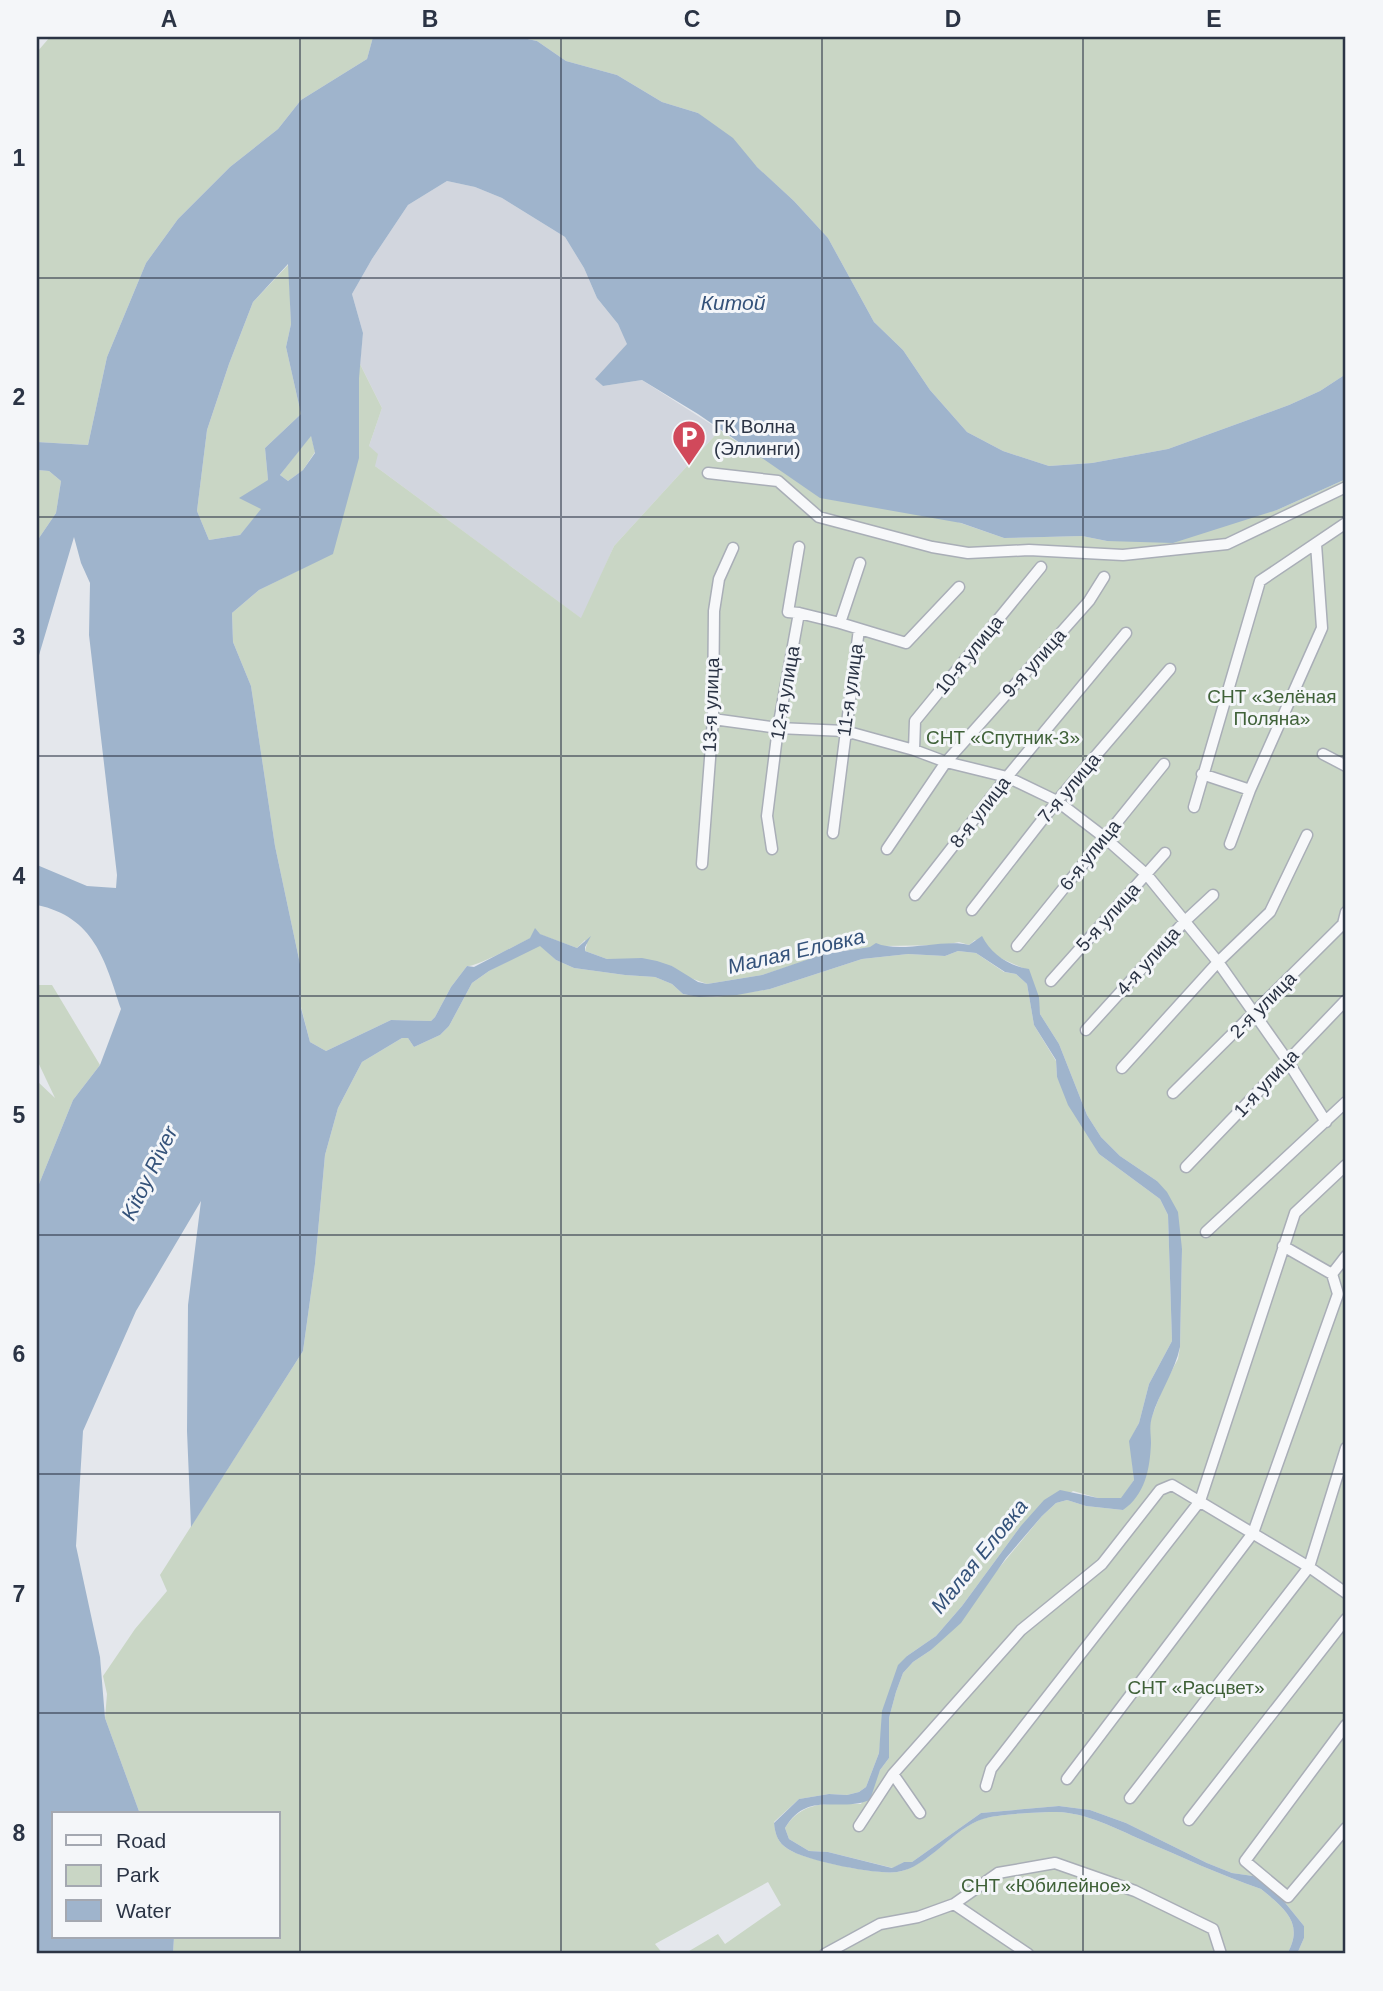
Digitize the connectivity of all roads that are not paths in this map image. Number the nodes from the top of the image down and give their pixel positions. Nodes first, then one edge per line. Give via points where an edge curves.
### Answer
1 (708, 473) dead end
2 (1346, 487) edge
3 (1346, 523) edge
4 (1316, 544) junction
5 (799, 547) dead end
6 (733, 548) dead end
7 (860, 563) dead end
8 (1041, 567) dead end
9 (1104, 577) dead end
10 (959, 587) dead end
11 (799, 613) junction
12 (840, 622) junction
13 (859, 629) junction
14 (1126, 633) dead end
15 (1170, 669) dead end
16 (713, 719) junction
17 (778, 728) junction
18 (845, 731) junction
19 (914, 750) junction
20 (1324, 754) dead end
21 (946, 762) junction
22 (1164, 764) dead end
23 (1346, 766) edge
24 (1202, 774) junction
25 (1007, 777) junction
26 (1250, 790) junction
27 (1057, 802) junction
28 (1194, 807) dead end
29 (833, 834) dead end
30 (1307, 835) dead end
31 (1104, 836) junction
32 (1230, 844) dead end
33 (772, 849) dead end
34 (887, 849) dead end
35 (1165, 853) dead end
36 (702, 864) dead end
37 (1146, 875) junction
38 (915, 895) dead end
39 (1213, 895) dead end
40 (972, 910) dead end
41 (1346, 912) edge
42 (1185, 921) junction
43 (1017, 946) dead end
44 (1217, 962) junction
45 (1051, 981) dead end
46 (1346, 1000) edge
47 (1253, 1015) junction
48 (1086, 1030) dead end
49 (1287, 1060) junction
50 (1122, 1068) dead end
51 (1173, 1093) dead end
52 (1346, 1102) edge
53 (1326, 1122) junction
54 (1346, 1165) edge
55 (1186, 1167) dead end
56 (1206, 1232) dead end
57 (1283, 1246) junction
58 (1346, 1256) edge
59 (1332, 1274) junction
60 (1346, 1448) edge
61 (1200, 1501) junction
62 (1253, 1533) junction
63 (1309, 1567) junction
64 (1346, 1593) edge
65 (1346, 1619) edge
66 (1346, 1725) edge
67 (893, 1774) junction
68 (1068, 1779) dead end
69 (986, 1786) dead end
70 (1130, 1798) dead end
71 (920, 1813) dead end
72 (1189, 1819) dead end
73 (859, 1826) dead end
74 (1346, 1828) edge
75 (954, 1904) junction
76 (825, 1954) edge
77 (1028, 1954) edge
78 (1221, 1954) edge

1 - 2 street via 778,481 819,517 968,553 1029,550 1123,555 1227,544
3 - 4 street
4 - 24 street via 1260,581
4 - 26 street via 1322,628
5 - 11 street, 12-я улица via 788,612
6 - 16 street, 13-я улица via 719,579 714,611
7 - 12 street, 11-я улица
8 - 19 street, 10-я улица via 915,721
9 - 21 street, 9-я улица via 1089,601
10 - 13 street via 906,643
11 - 12 street
11 - 17 street, 12-я улица
12 - 13 street, 11-я улица
13 - 18 street, 11-я улица
14 - 25 street, 8-я улица
15 - 27 street, 7-я улица
16 - 17 street
16 - 36 street, 13-я улица
17 - 18 street
17 - 33 street, 12-я улица via 767,816
18 - 19 street
18 - 29 street, 11-я улица
19 - 21 street
20 - 23 street
21 - 25 street
21 - 34 street, 9-я улица
22 - 31 street, 6-я улица
24 - 26 street
24 - 28 street
25 - 27 street
25 - 38 street, 8-я улица
26 - 32 street
27 - 31 street
27 - 40 street, 7-я улица
30 - 44 street via 1270,912
31 - 37 street
31 - 43 street, 6-я улица
35 - 37 street, 5-я улица
37 - 42 street
37 - 45 street, 5-я улица
39 - 42 street, 4-я улица
41 - 47 street, 2-я улица via 1343,924
42 - 44 street
42 - 48 street, 4-я улица
44 - 47 street
44 - 50 street
46 - 49 street, 1-я улица
47 - 49 street
47 - 51 street, 2-я улица
49 - 53 street
49 - 55 street, 1-я улица
52 - 53 street
53 - 56 street
54 - 57 street via 1295,1213
57 - 59 street
57 - 61 street
58 - 59 street
59 - 62 street via 1338,1294
60 - 63 street
61 - 62 street
61 - 67 street via 1172,1485 1160,1490 1102,1564 1021,1630
61 - 69 street via 991,1769
62 - 63 street
62 - 68 street
63 - 64 street
63 - 70 street
65 - 72 street
66 - 74 street via 1245,1861 1288,1897
67 - 71 street
67 - 73 street
75 - 76 street via 880,1924
75 - 77 street
75 - 78 street via 998,1873 1055,1863 1135,1891 1213,1929

